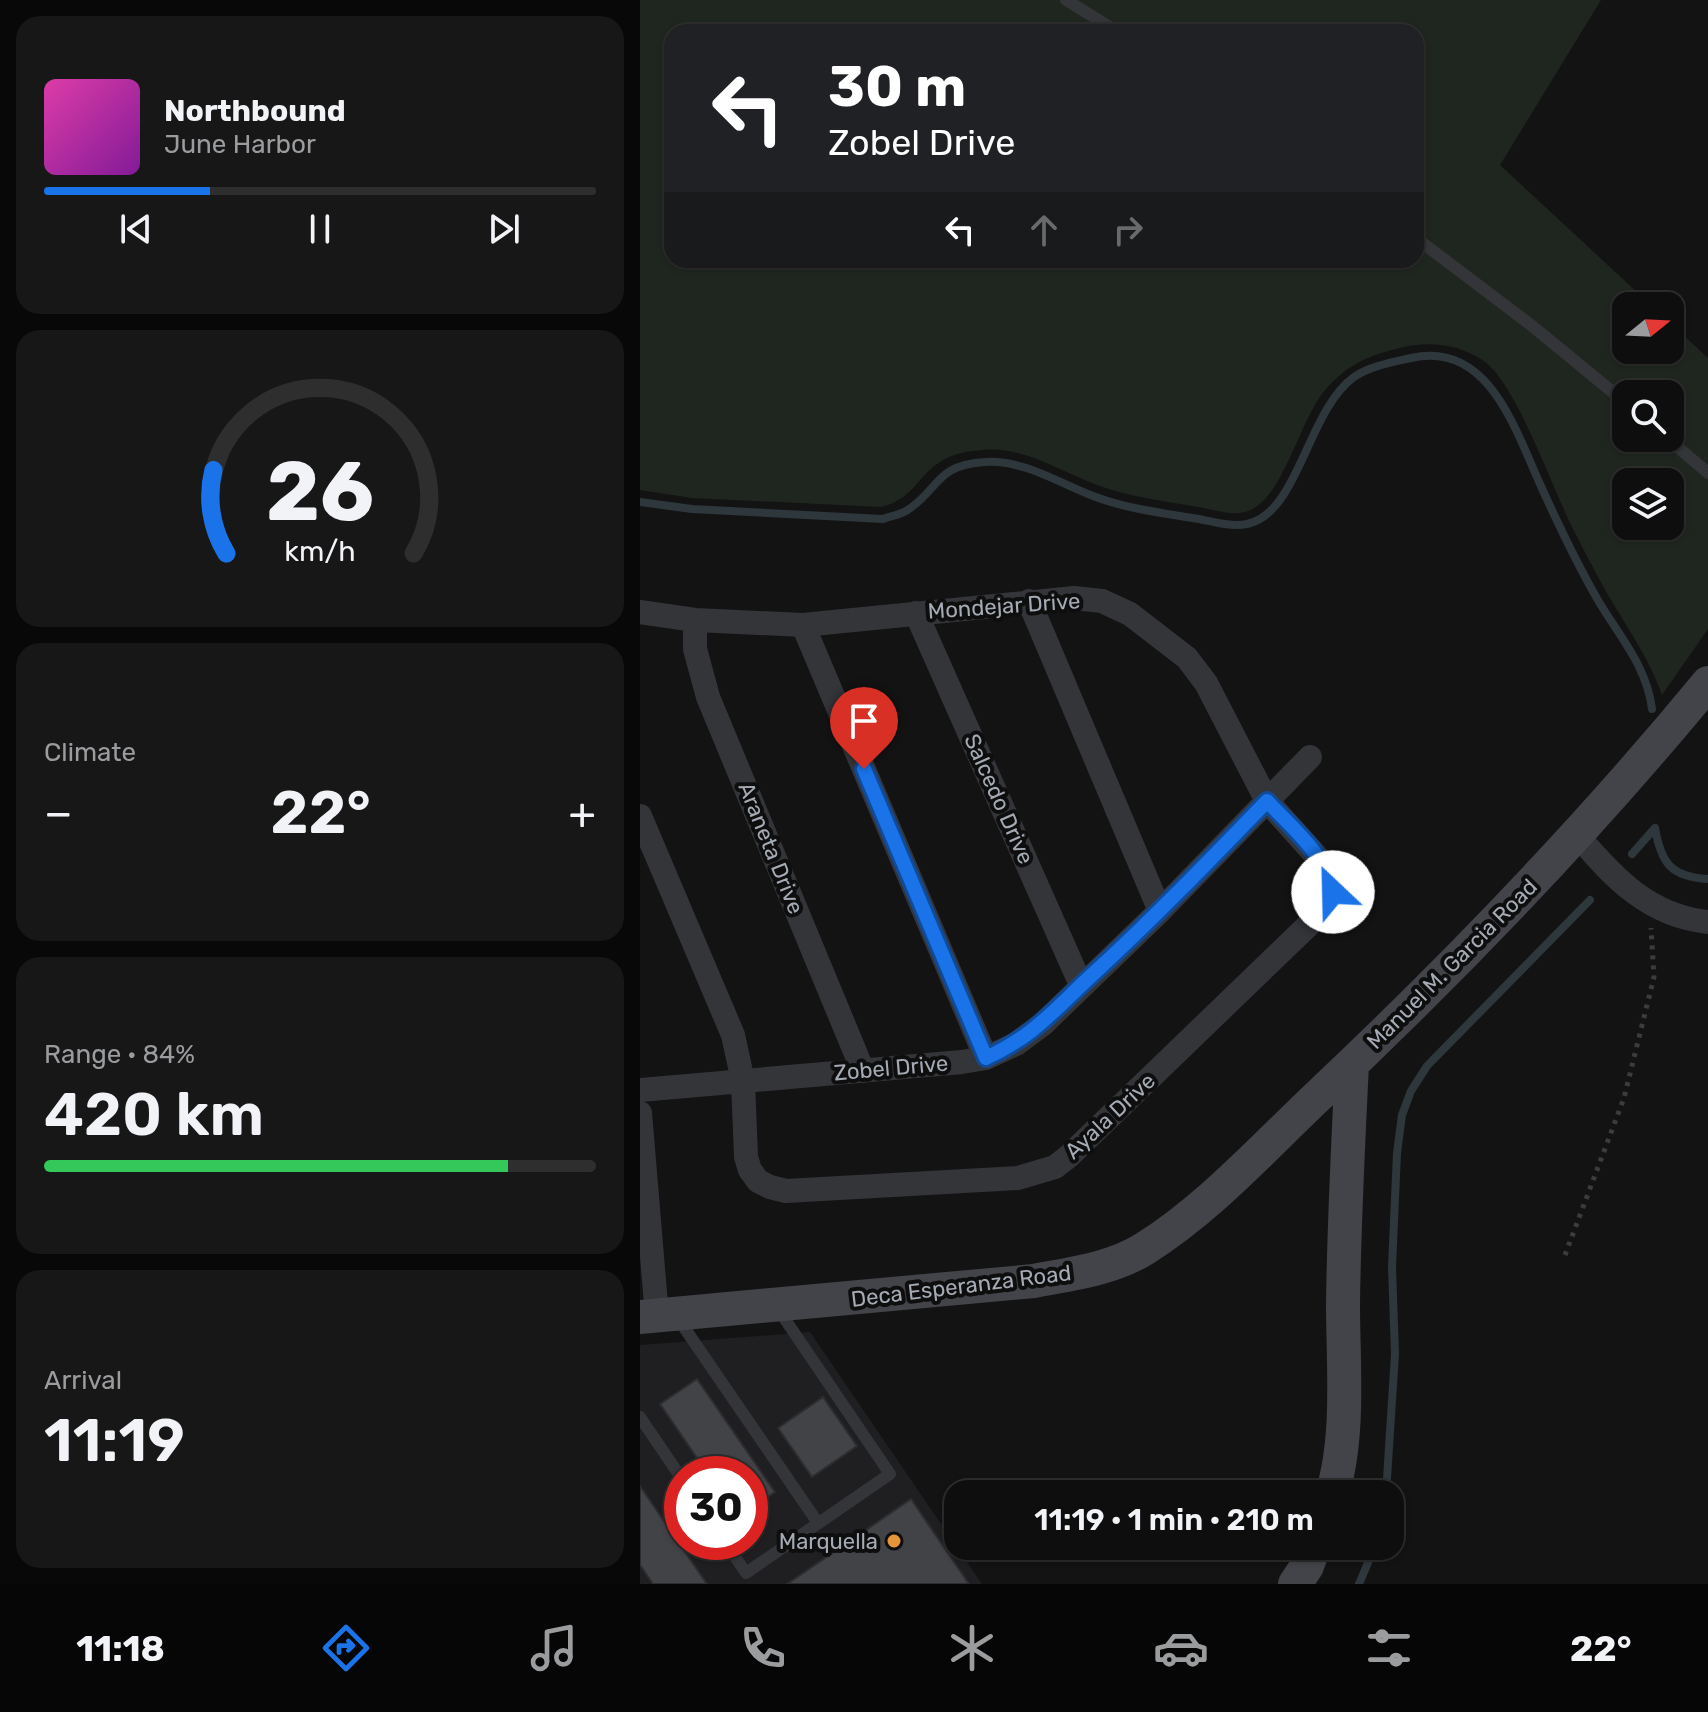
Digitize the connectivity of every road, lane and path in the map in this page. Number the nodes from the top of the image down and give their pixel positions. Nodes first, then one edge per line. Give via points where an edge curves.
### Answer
1 (1066, 0) edge
2 (1105, 24) edge
3 (1424, 244) edge
4 (1612, 392) edge
5 (1683, 452) edge
6 (1708, 473) edge
7 (1029, 601) junction
8 (640, 612) edge
9 (916, 613) junction
10 (695, 620) junction
11 (803, 625) junction
12 (1708, 683) edge
13 (1310, 757) dead end
14 (1267, 801) junction
15 (640, 816) edge
16 (1578, 836) junction
17 (1649, 903) junction
18 (1160, 911) junction
19 (1708, 922) edge
20 (1081, 985) junction
21 (986, 1058) junction
22 (1352, 1064) junction
23 (863, 1071) junction
24 (743, 1081) junction
25 (640, 1090) edge
26 (640, 1113) edge
27 (643, 1190) edge
28 (1565, 1255) dead end
29 (776, 1306) junction
30 (658, 1316) edge
31 (640, 1417) edge
32 (666, 1456) edge
33 (1335, 1480) edge
34 (818, 1523) junction
35 (768, 1558) edge
36 (737, 1560) edge
37 (765, 1560) edge
38 (1309, 1560) edge
39 (1295, 1584) edge

1 - 2 lane
3 - 4 lane
5 - 6 lane
7 - 9 street, Mondejar Drive
7 - 14 street, Mondejar Drive via 1102,601 1158,633 1206,683
7 - 18 street
8 - 10 street, Mondejar Drive
9 - 11 street, Mondejar Drive
9 - 20 street, Salcedo Drive
10 - 11 street, Mondejar Drive
10 - 23 street, Araneta Drive via 695,649 708,697
11 - 21 street
12 - 16 main road, Manuel M. Garcia Road
13 - 14 street, Zobel Drive
14 - 18 street, Zobel Drive
14 - 24 street, Ayala Drive via 1320,860 1331,879 1329,902 1055,1167 1018,1178 786,1191 770,1187 758,1181 746,1157
15 - 24 street via 733,1035
16 - 17 street via 1615,878
16 - 22 main road, Manuel M. Garcia Road
17 - 19 street via 1688,920
17 - 28 path via 1654,977 1624,1098
18 - 20 street, Zobel Drive
20 - 21 street, Zobel Drive via 1043,1024
21 - 23 street, Zobel Drive
22 - 29 main road, Deca Esperanza Road via 1209,1199 1141,1251 1079,1273 1034,1281
22 - 33 main road, Manuel M. Garcia Road via 1343,1419
23 - 24 street, Zobel Drive
24 - 25 street, Zobel Drive
26 - 27 street
27 - 30 street
29 - 30 main road, Deca Esperanza Road
29 - 34 lane via 890,1474
30 - 34 lane
31 - 32 lane
34 - 35 lane
36 - 37 lane via 746,1573
38 - 39 main road

